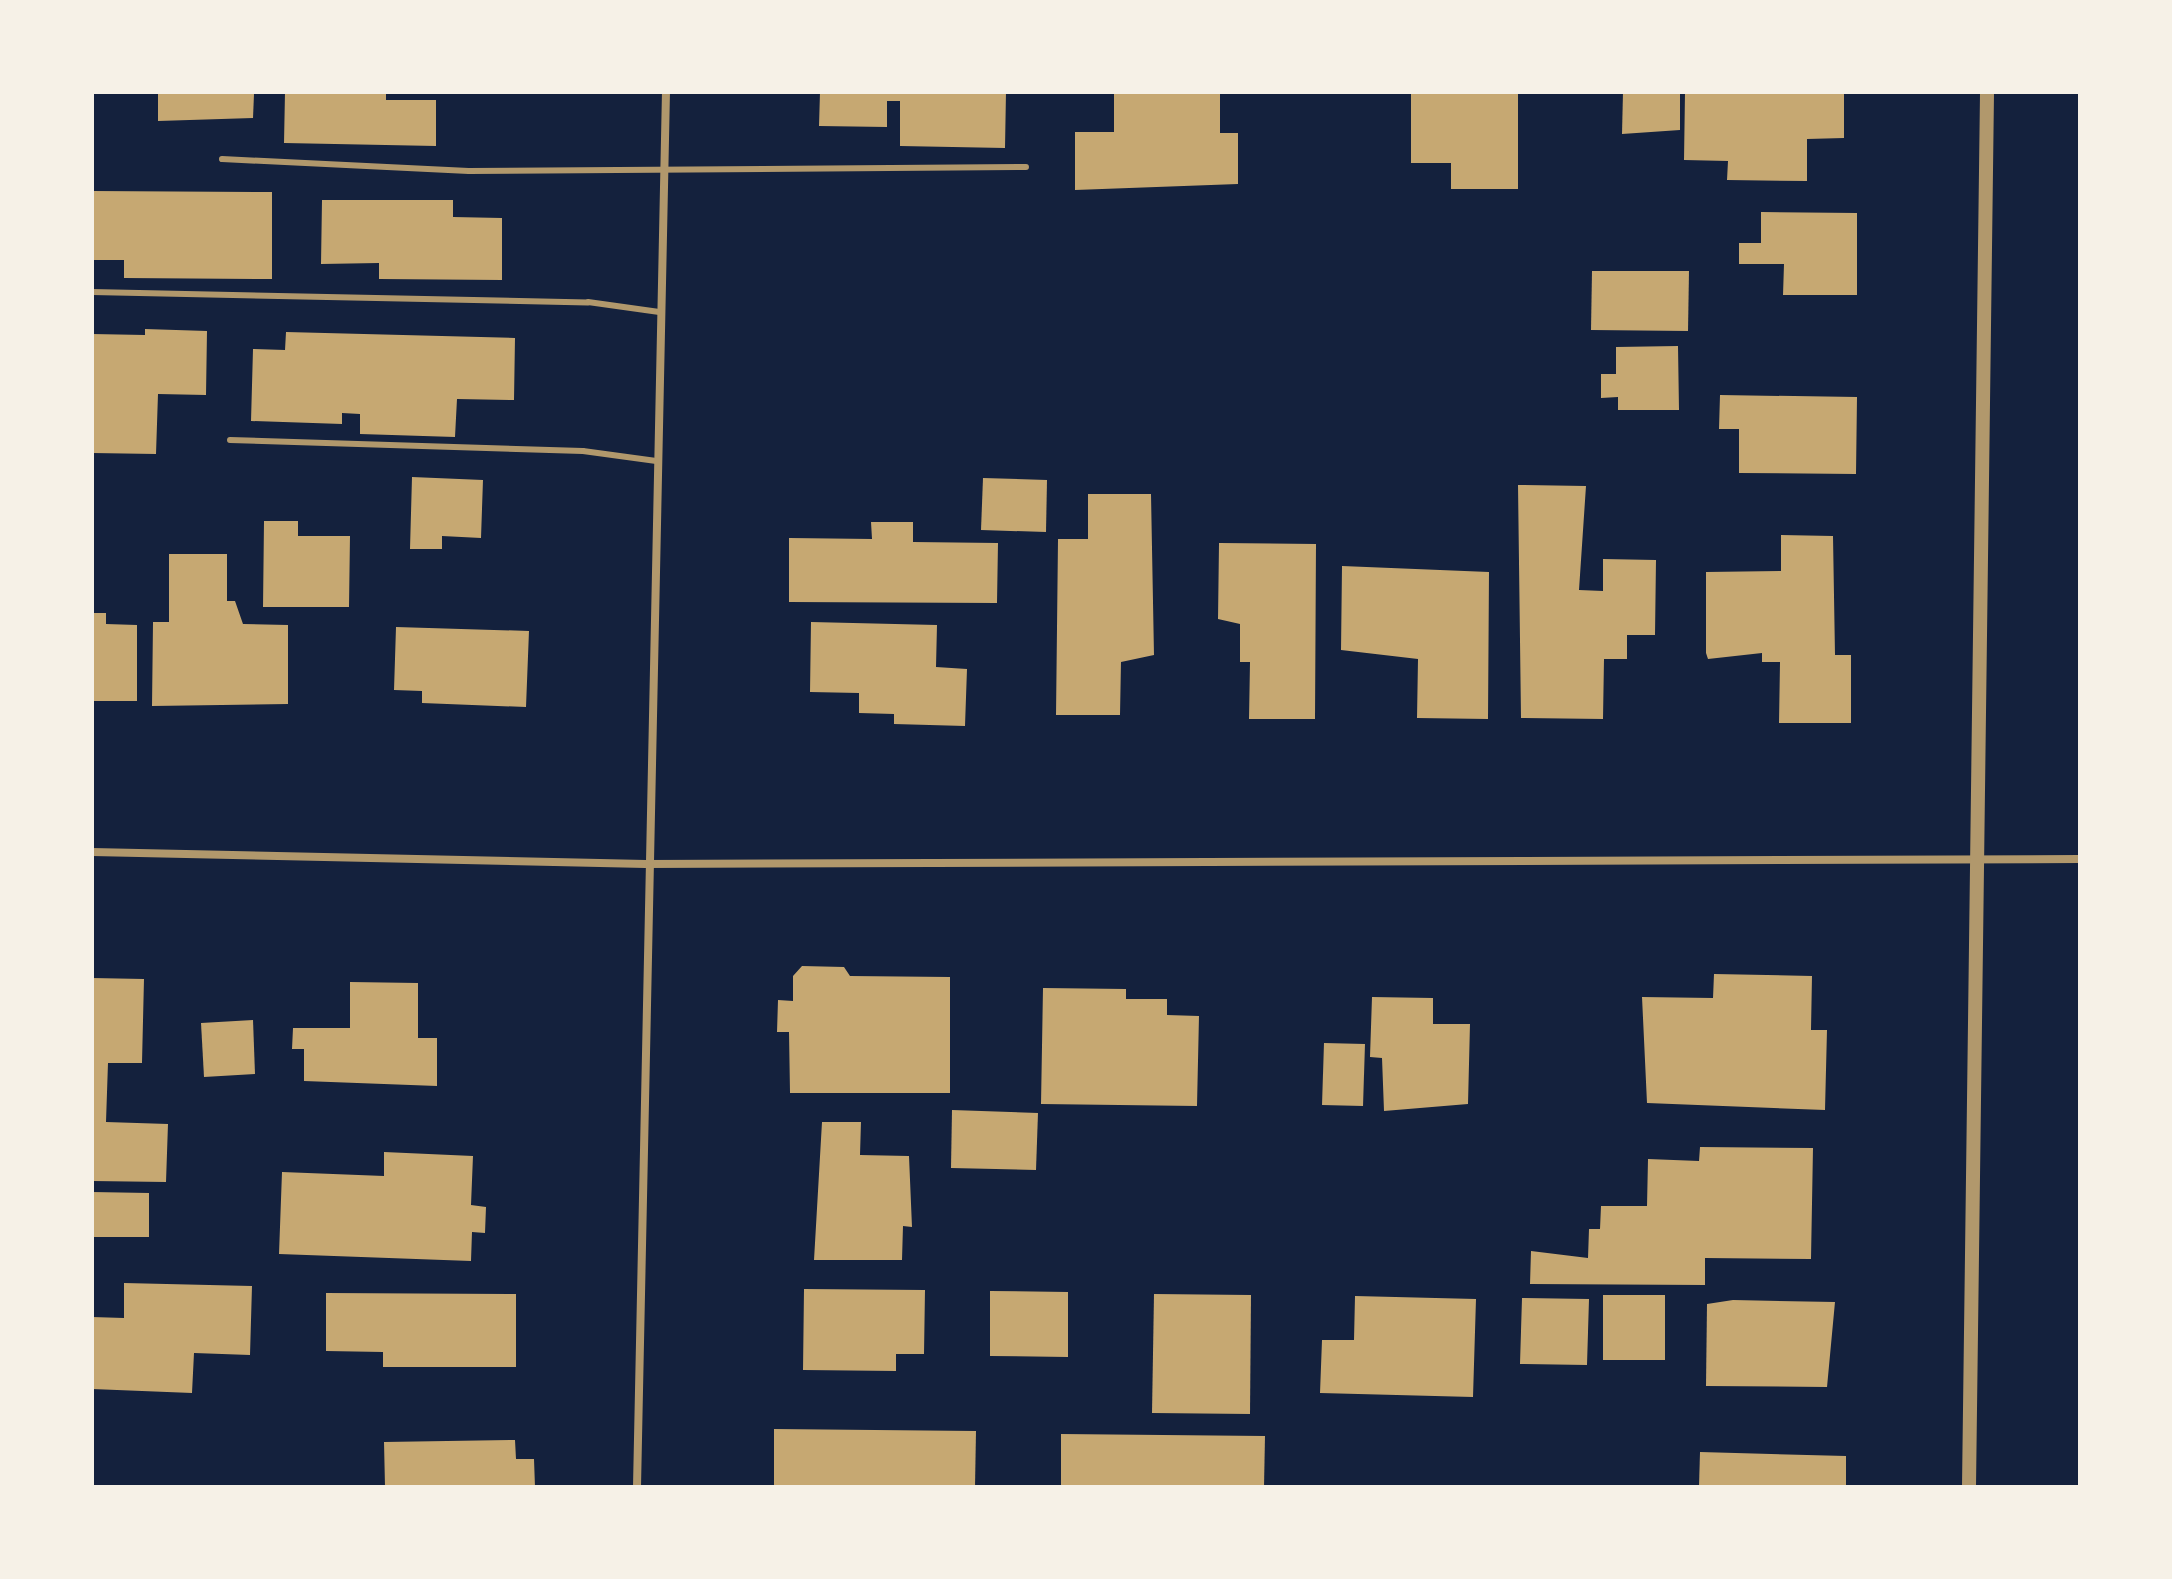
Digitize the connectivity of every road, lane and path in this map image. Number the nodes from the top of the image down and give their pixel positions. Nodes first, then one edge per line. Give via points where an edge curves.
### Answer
1 (666, 92) edge
2 (1987, 92) edge
3 (222, 159) dead end
4 (664, 167) junction
5 (1026, 167) dead end
6 (92, 292) edge
7 (659, 312) junction
8 (230, 440) dead end
9 (656, 461) junction
10 (92, 852) edge
11 (1977, 859) junction
12 (2080, 859) edge
13 (646, 864) junction
14 (637, 1487) edge
15 (1969, 1487) edge

1 - 4 street
2 - 11 street
3 - 4 lane via 469,171
4 - 5 lane
4 - 7 street
6 - 7 lane via 588,302
7 - 9 street
8 - 9 lane via 583,451
9 - 13 street
10 - 13 street
11 - 12 street
11 - 13 street
11 - 15 street
13 - 14 street

